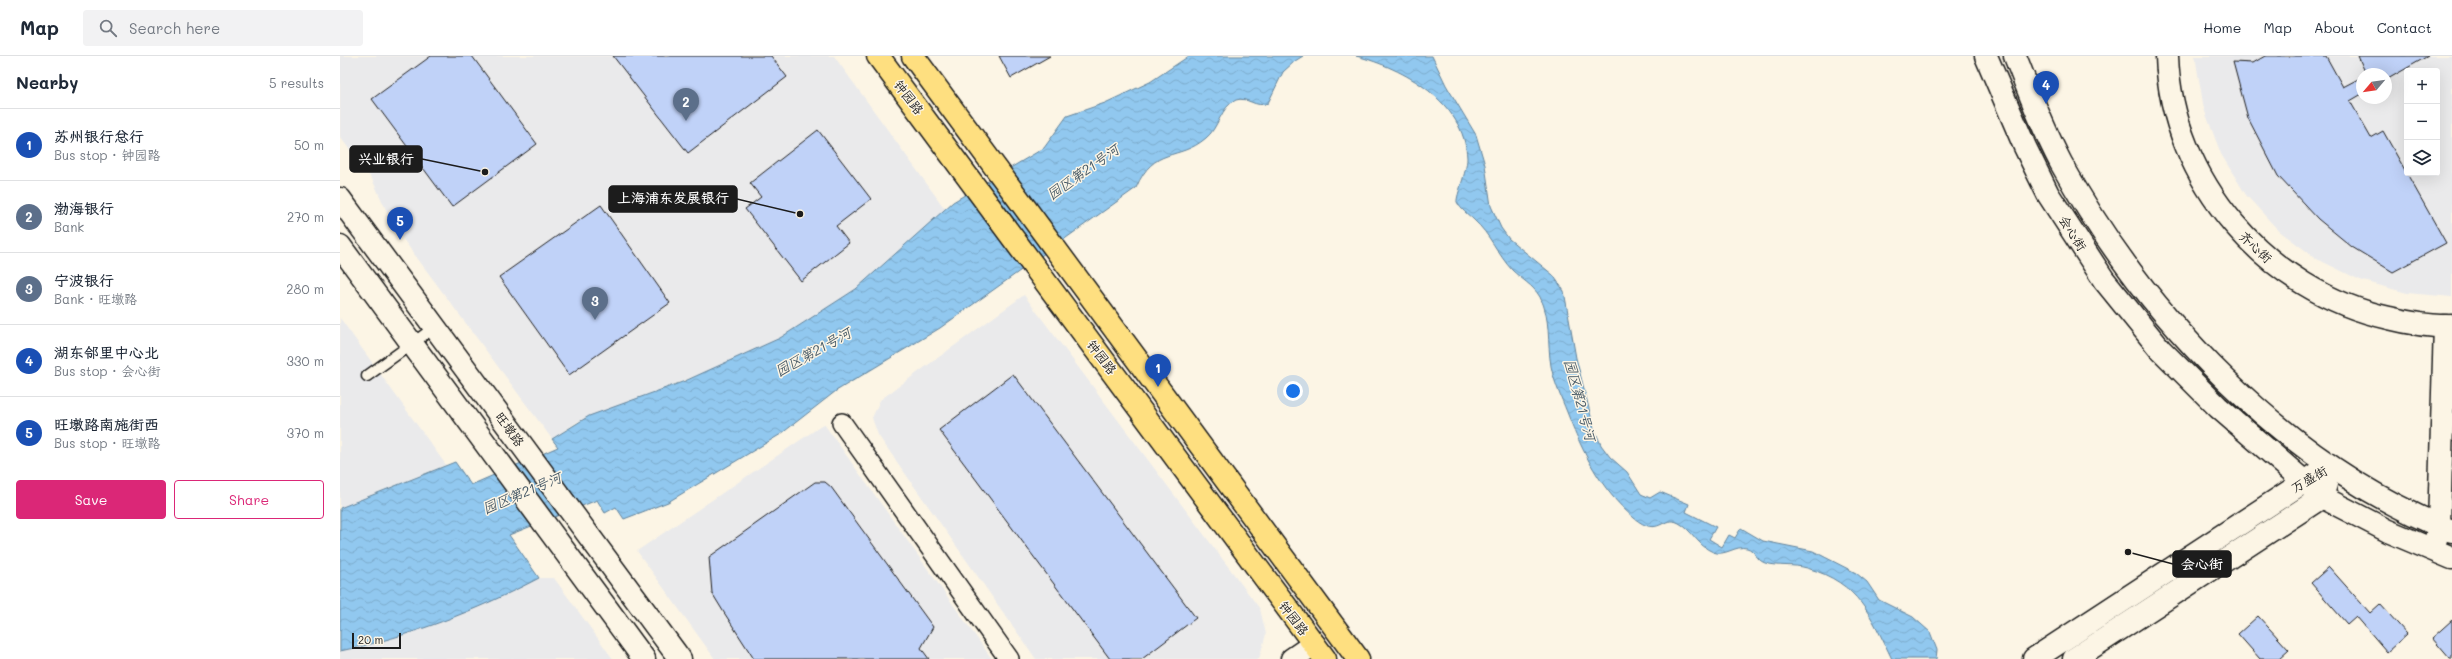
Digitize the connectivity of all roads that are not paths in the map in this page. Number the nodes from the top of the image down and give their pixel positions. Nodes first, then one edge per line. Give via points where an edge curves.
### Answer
1 (878, 56) edge
2 (913, 56) edge
3 (1986, 56) edge
4 (2014, 56) edge
5 (2167, 56) edge
6 (340, 199) edge
7 (340, 246) edge
8 (2449, 326) edge
9 (435, 327) junction
10 (411, 344) junction
11 (367, 376) dead end
12 (842, 423) dead end
13 (2332, 466) junction
14 (2305, 480) junction
15 (2322, 497) junction
16 (2445, 529) edge
17 (2443, 555) edge
18 (1319, 652) edge
19 (644, 659) edge
20 (680, 659) edge
21 (1009, 659) edge
22 (1292, 659) edge
23 (1358, 659) edge
24 (2034, 659) edge
25 (2074, 659) edge

1 - 18 main road, 钟园路
2 - 23 main road, 钟园路
3 - 14 main road, 会心街 via 2036,172 2109,287 2133,318 2190,381
4 - 13 main road, 会心街 via 2049,137 2072,182 2127,267 2205,359 2275,423
5 - 8 main road, 齐心街 via 2170,90 2176,116 2195,166 2224,212 2260,251 2302,284 2350,307 2402,321
6 - 9 main road, 旺墩路
7 - 10 main road
8 - 16 main road
9 - 10 lane
9 - 20 main road, 旺墩路
10 - 11 lane
10 - 19 main road
12 - 21 street
13 - 14 main road, 万盛街
13 - 15 main road, 万盛街
13 - 16 main road, 会心街 via 2381,496
14 - 15 main road, 会心街
14 - 24 main road, 万盛街
15 - 17 main road, 会心街
15 - 25 main road, 万盛街
16 - 17 main road
18 - 22 main road

